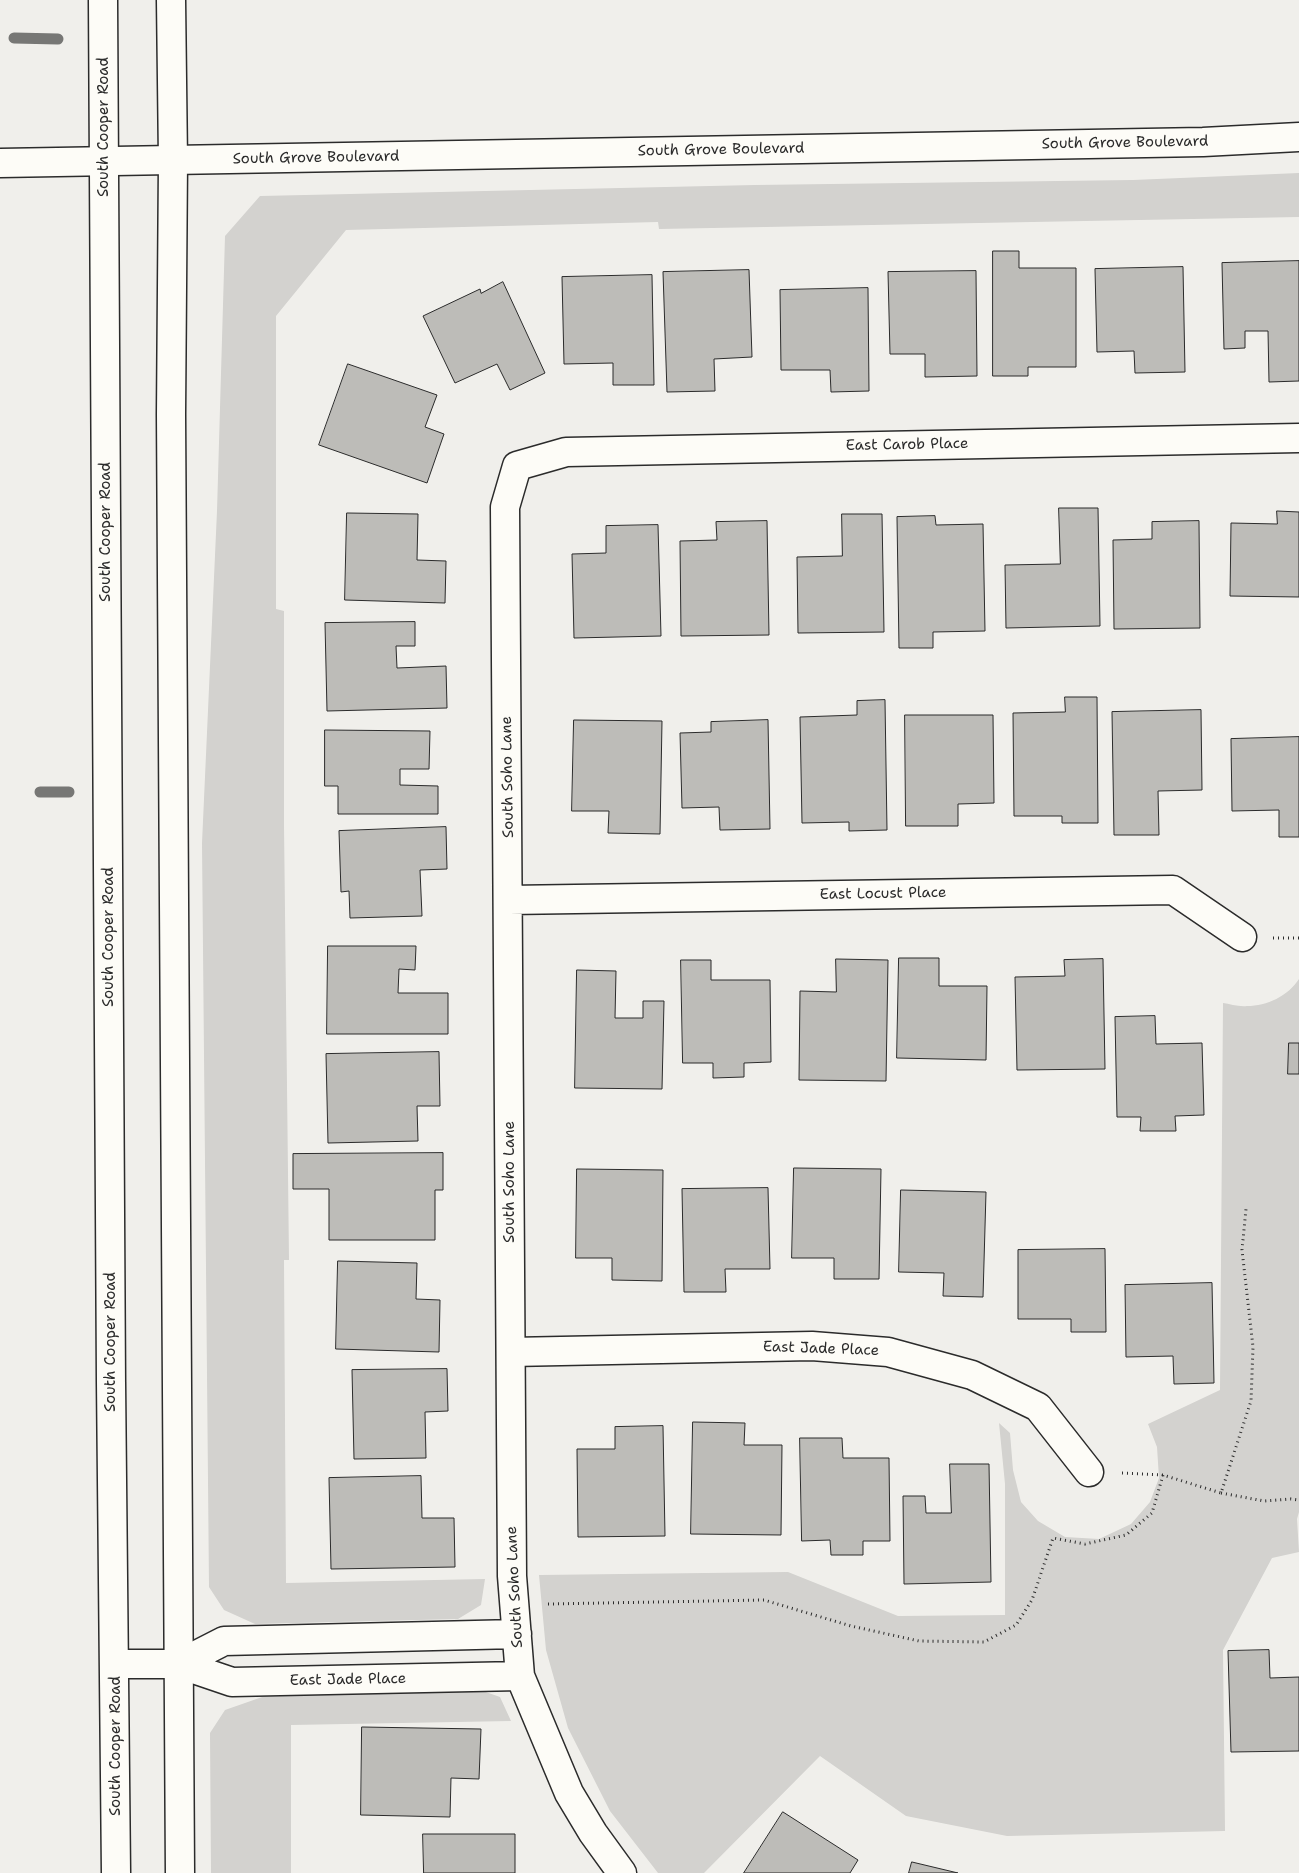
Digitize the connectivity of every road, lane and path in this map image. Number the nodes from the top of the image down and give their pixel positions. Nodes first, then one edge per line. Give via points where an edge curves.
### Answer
1 (103, 0) edge
2 (171, 0) edge
3 (1299, 137) edge
4 (172, 160) junction
5 (104, 161) junction
6 (0, 163) edge
7 (1299, 438) edge
8 (517, 466) joint
9 (509, 900) junction
10 (1242, 937) dead end
11 (1246, 1209) dead end
12 (511, 1352) junction
13 (1089, 1472) joint
14 (1163, 1475) junction
15 (1221, 1493) junction
16 (1299, 1500) edge
17 (514, 1604) junction
18 (517, 1634) junction
19 (116, 1664) junction
20 (179, 1664) junction
21 (520, 1676) junction
22 (116, 1873) edge
23 (180, 1873) edge
24 (622, 1873) edge

1 - 5 street, South Cooper Road
2 - 4 street
3 - 4 street, South Grove Boulevard via 1203,142
4 - 5 street, South Grove Boulevard
4 - 20 street
5 - 6 street, South Grove Boulevard
5 - 19 street, South Cooper Road via 111,1372
7 - 8 street, East Carob Place via 566,452
8 - 9 street, South Soho Lane via 506,507
9 - 10 street, East Locust Place via 1173,890
9 - 12 street, South Soho Lane
11 - 15 path via 1242,1250 1253,1347 1251,1401
12 - 13 street, East Jade Place via 812,1346 888,1352 972,1375 1038,1407
12 - 17 street, South Soho Lane
13 - 14 path
14 - 15 path
14 - 17 path via 1152,1513 1126,1534 1085,1544 1053,1538 1032,1600 1016,1625 984,1642 919,1641 850,1626 764,1600
15 - 16 path via 1264,1501
17 - 18 street, South Soho Lane
18 - 20 street, East Jade Place via 224,1641
18 - 21 street, South Soho Lane
19 - 20 street, East Jade Place
19 - 22 street, South Cooper Road
20 - 21 street, East Jade Place via 232,1682
20 - 23 street
21 - 24 street, South Soho Lane via 568,1793

